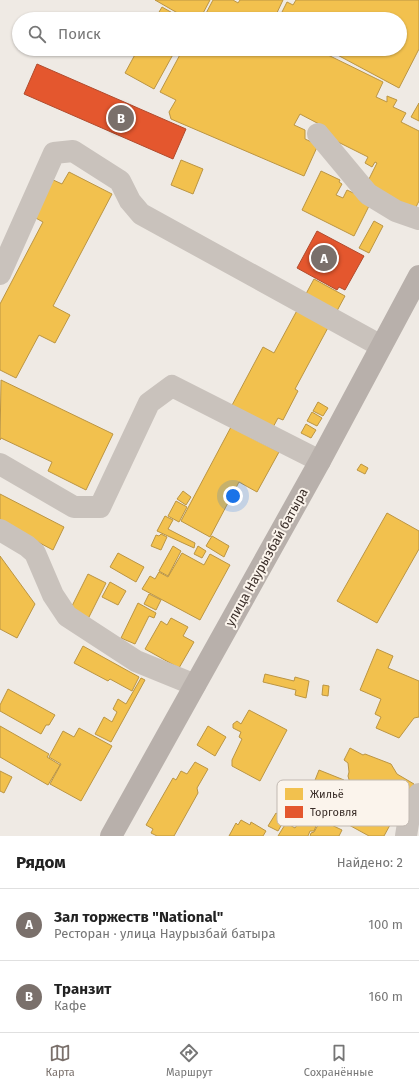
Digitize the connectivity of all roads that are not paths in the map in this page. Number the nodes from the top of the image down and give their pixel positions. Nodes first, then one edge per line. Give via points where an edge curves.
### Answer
1 (318, 134) dead end
2 (419, 220) edge
3 (0, 274) edge
4 (419, 276) edge
5 (380, 346) junction
6 (320, 461) junction
7 (0, 464) edge
8 (0, 530) edge
9 (195, 684) junction
10 (415, 802) edge
11 (409, 825) edge
12 (409, 826) edge
13 (116, 834) edge
14 (406, 836) edge

1 - 2 street via 368,194 396,211
3 - 5 street via 54,154 73,151 120,181 130,201 142,214
4 - 5 main road, улица Наурызбай батыра
5 - 6 main road, улица Наурызбай батыра
6 - 7 street via 172,386 149,403 100,507 74,507
6 - 9 main road, улица Наурызбай батыра
8 - 9 street via 35,553 53,595 67,616 136,661
9 - 13 main road, улица Наурызбай батыра
10 - 11 street
12 - 14 street

